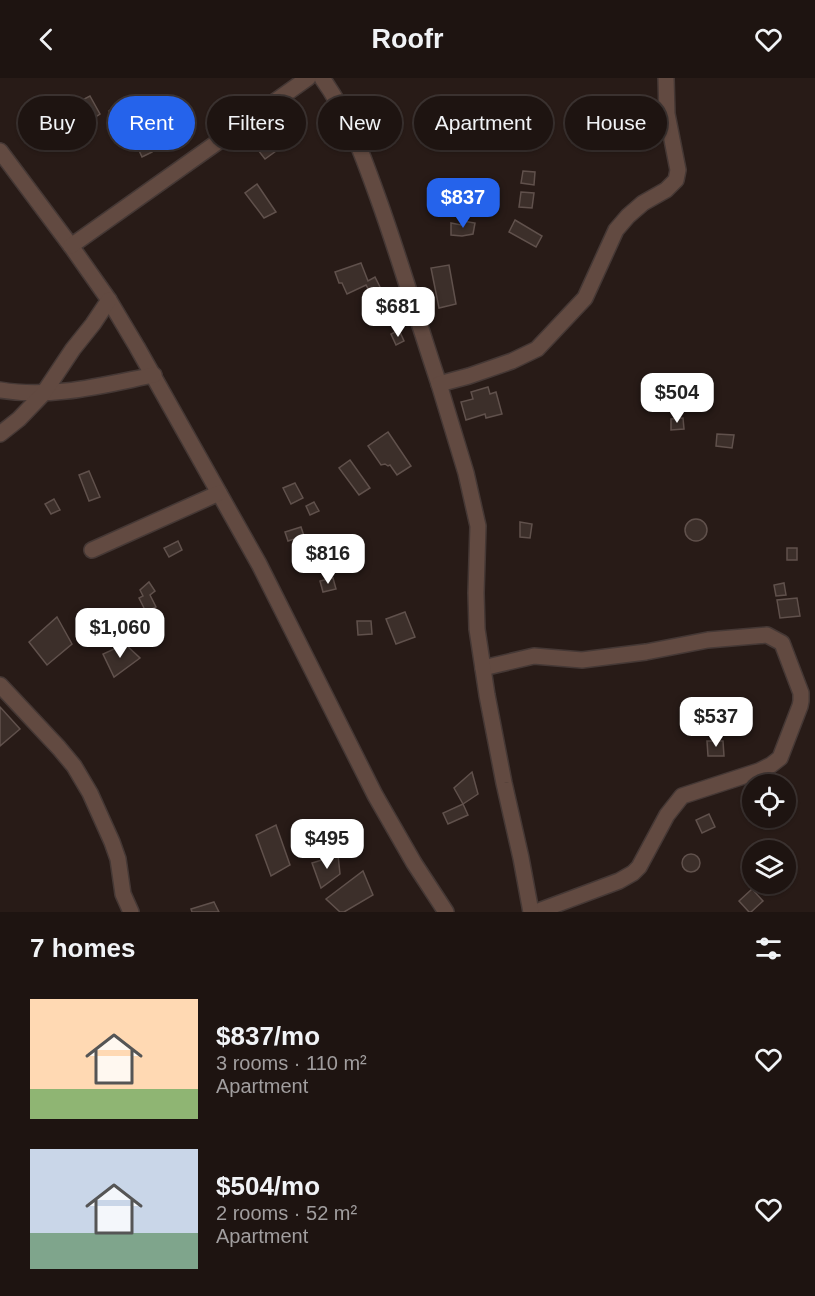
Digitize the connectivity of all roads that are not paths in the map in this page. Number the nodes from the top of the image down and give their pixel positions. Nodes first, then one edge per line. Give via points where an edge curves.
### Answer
1 (308, 78) edge
2 (322, 78) edge
3 (666, 78) edge
4 (0, 151) edge
5 (71, 246) junction
6 (109, 300) junction
7 (154, 375) junction
8 (439, 384) junction
9 (0, 390) edge
10 (43, 393) junction
11 (0, 434) edge
12 (219, 493) junction
13 (92, 550) dead end
14 (483, 668) junction
15 (0, 685) edge
16 (131, 912) edge
17 (446, 912) edge
18 (534, 912) edge

1 - 5 street
2 - 8 street via 339,104 365,162
3 - 8 street via 676,180 643,203 616,230 585,298 537,349
4 - 5 street
5 - 6 street
6 - 7 street
6 - 10 street
7 - 10 street via 69,392
7 - 12 street
8 - 14 street via 478,526 477,629
9 - 10 street
10 - 11 street
12 - 13 street
12 - 17 street via 375,795
14 - 18 street
14 - 18 street via 534,656 582,660 767,635 782,643 801,693 801,706 780,758 759,771 682,796 633,873
15 - 16 street via 74,766 90,793 118,859 123,894

